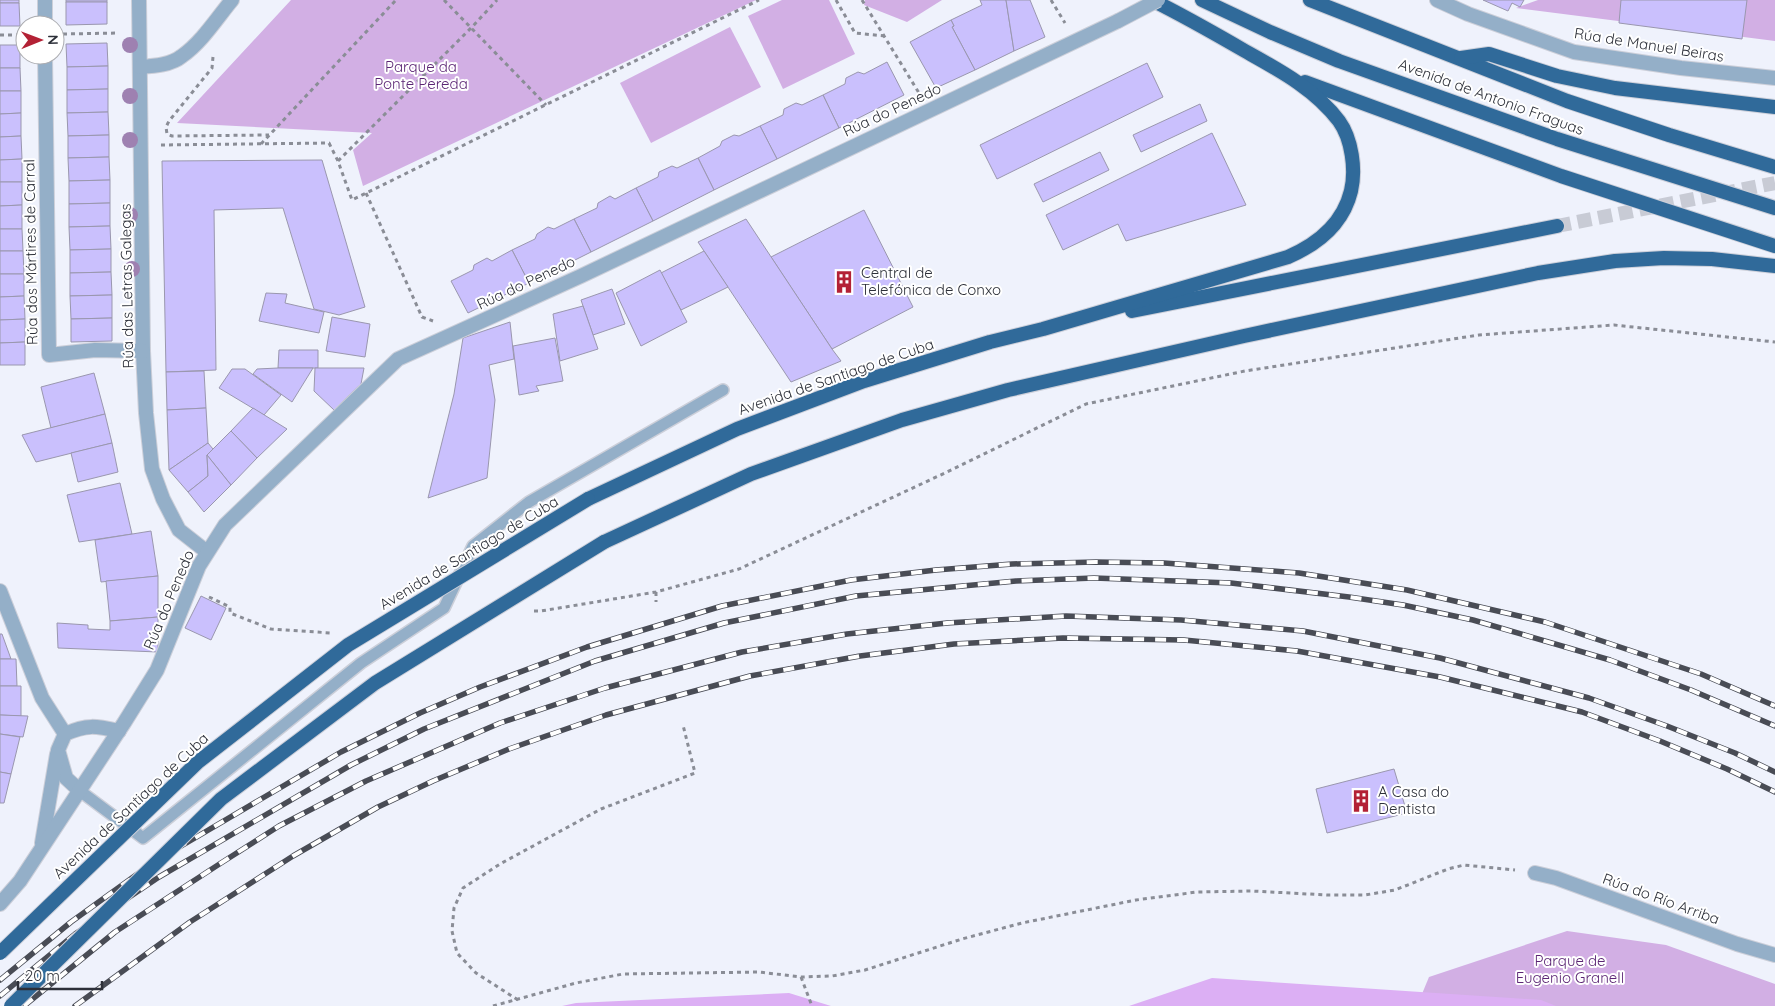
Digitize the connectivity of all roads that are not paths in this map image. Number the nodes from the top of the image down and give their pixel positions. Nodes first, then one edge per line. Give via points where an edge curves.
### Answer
1 (44, 0) edge
2 (139, 0) edge
3 (232, 0) edge
4 (1152, 0) edge
5 (1158, 0) edge
6 (1171, 0) edge
7 (1202, 0) edge
8 (1310, 0) edge
9 (1437, 0) edge
10 (45, 15) edge
11 (1199, 23) junction
12 (1458, 59) junction
13 (45, 65) edge
14 (140, 67) junction
15 (1290, 77) junction
16 (1775, 78) edge
17 (1775, 107) edge
18 (1775, 167) edge
19 (1775, 208) edge
20 (1557, 226) tunnel mouth
21 (1775, 246) edge
22 (1775, 266) edge
23 (1043, 329) junction
24 (143, 351) junction
25 (723, 390) dead end
26 (207, 552) junction
27 (0, 591) edge
28 (119, 731) junction
29 (65, 734) junction
30 (58, 750) junction
31 (80, 791) junction
32 (41, 850) junction
33 (1535, 873) road end
34 (0, 904) edge
35 (0, 953) edge
36 (1775, 955) edge
37 (11, 1006) edge

1 - 10 street
2 - 14 street, Rúa das Letras Galegas
3 - 14 street via 182,57
4 - 11 highway
5 - 26 street, Rúa do Penedo, bridge via 581,276 398,359 225,525
6 - 11 highway
7 - 19 highway, Avenida de Antonio Fraguas via 1339,61 1557,139
8 - 12 highway, Avenida de Antonio Fraguas
9 - 16 street, Rúa de Manuel Beiras via 1574,52
11 - 15 highway
12 - 17 highway via 1489,54 1557,76 1615,88
12 - 18 highway, Avenida de Antonio Fraguas via 1567,101
13 - 24 street, Rúa dos Mártires de Carral via 49,356 95,350
14 - 24 street, Rúa das Letras Galegas
15 - 21 highway via 1561,176
15 - 23 highway via 1326,106 1340,123 1348,140 1353,185 1348,205 1324,236 1305,250 1288,257
20 - 23 highway
22 - 37 highway, bridge via 1664,258 1615,261 1538,273 1008,390 902,420 751,474 604,542 375,683 221,799
23 - 35 highway, Avenida de Santiago de Cuba, bridge via 864,381 736,428 588,499 348,645 198,762
24 - 26 street, Rúa das Letras Galegas via 152,469 179,530
25 - 31 lane via 529,502 473,546 444,608 361,663 143,838
26 - 28 street, Rúa do Penedo via 157,670
27 - 29 street via 42,698
28 - 29 street via 81,727
28 - 31 street, Rúa do Penedo
29 - 30 street
30 - 31 street via 66,778
30 - 32 street
31 - 32 street, Rúa do Penedo
32 - 34 street, Rúa do Penedo
33 - 36 street, Rúa do Río Arriba

